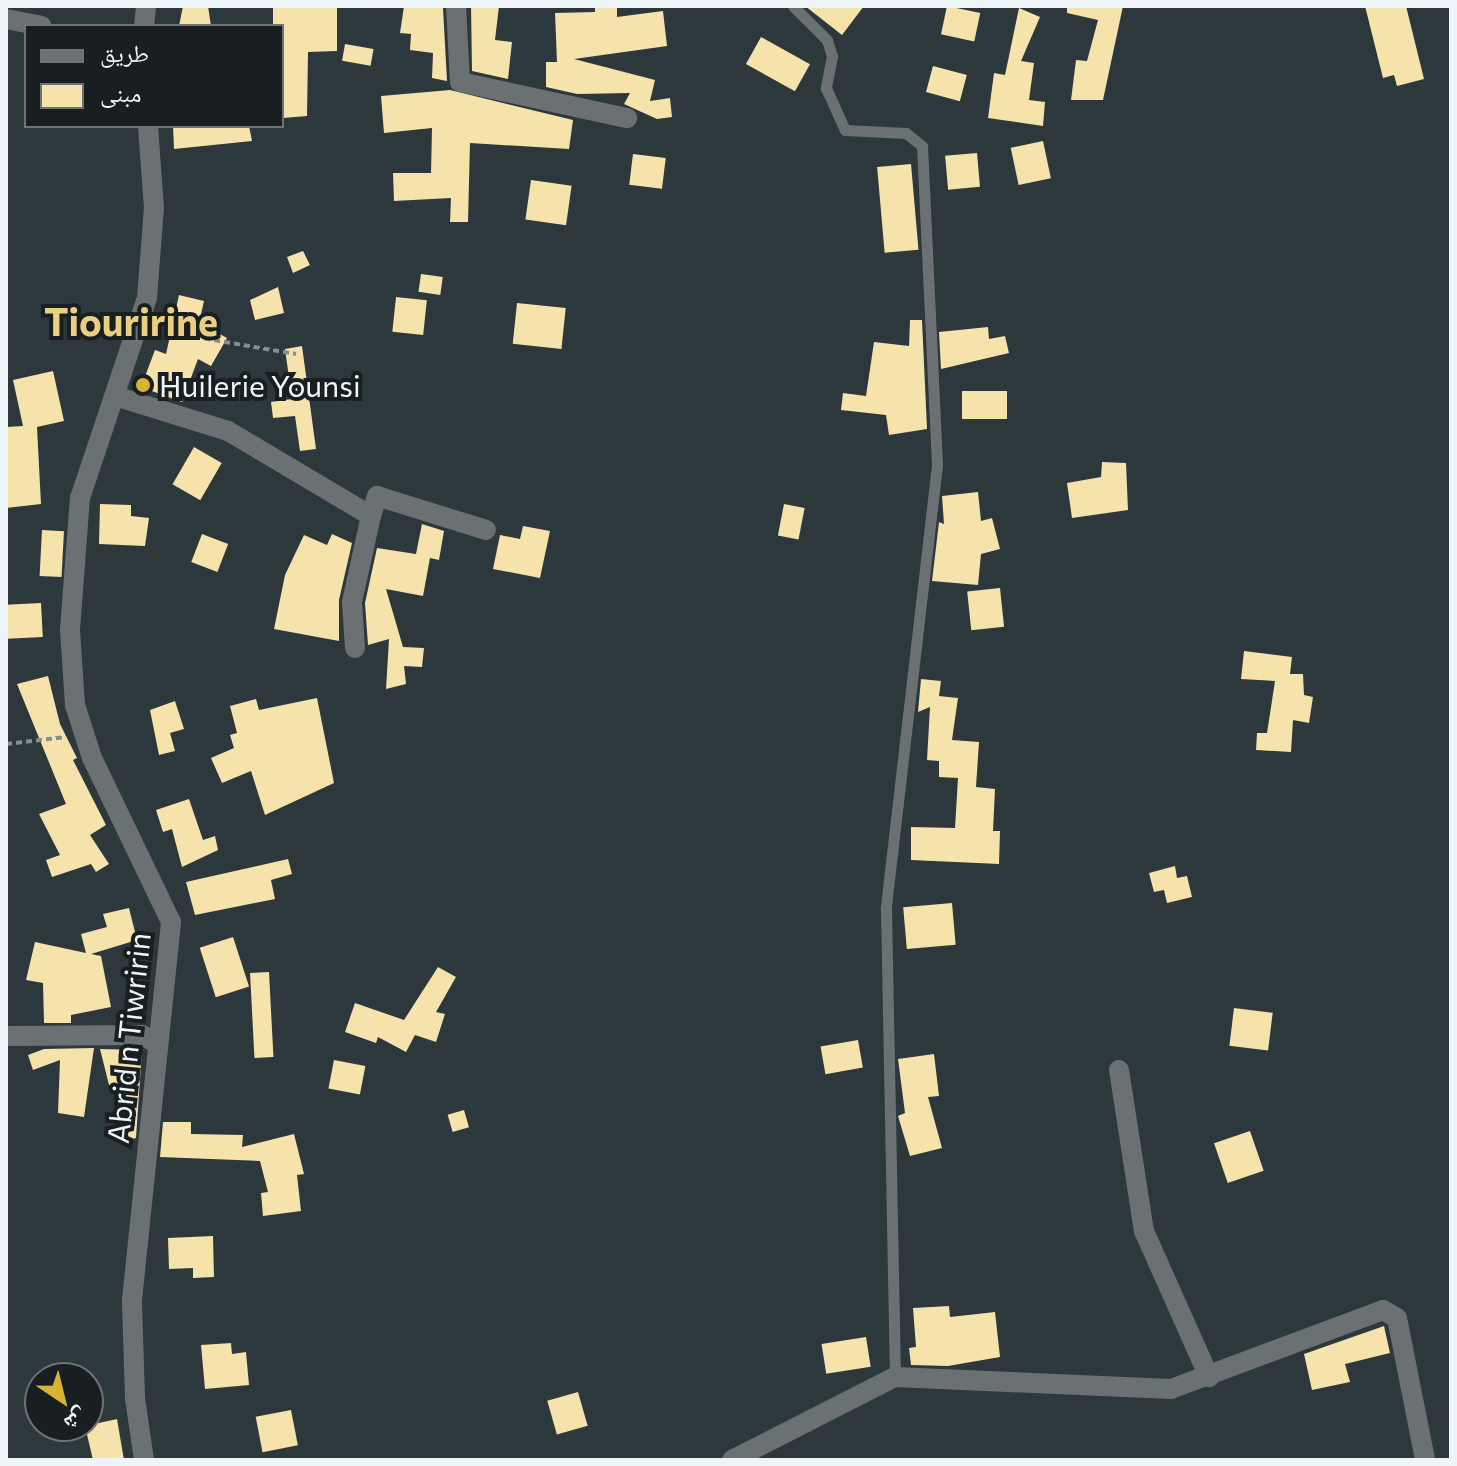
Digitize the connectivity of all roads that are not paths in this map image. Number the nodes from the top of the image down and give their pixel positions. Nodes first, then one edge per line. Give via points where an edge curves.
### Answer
1 (456, 6) edge
2 (793, 6) edge
3 (6, 19) edge
4 (31, 24) edge
5 (627, 118) dead end
6 (148, 128) edge
7 (115, 396) junction
8 (371, 516) junction
9 (486, 530) dead end
10 (355, 648) dead end
11 (6, 1036) edge
12 (156, 1043) junction
13 (1119, 1070) dead end
14 (895, 1377) junction
15 (1209, 1377) junction
16 (144, 1460) edge
17 (732, 1460) edge
18 (1425, 1460) edge

1 - 5 street via 460,82
2 - 14 lane via 827,40 832,56 826,88 845,130 906,133 922,146 937,465 886,909
3 - 4 street
6 - 7 street, Abrid n Tiwririn via 154,208 147,298
7 - 8 street via 228,431
7 - 12 street, Abrid n Tiwririn via 80,498 72,575 75,705 171,922 169,974
8 - 9 street via 377,496
8 - 10 street via 352,602
11 - 12 street via 142,1035
12 - 16 street, Abrid n Tiwririn via 132,1300 135,1398
13 - 15 street via 1144,1231
14 - 15 street via 1171,1389
14 - 17 street
15 - 18 street via 1383,1310 1397,1318

